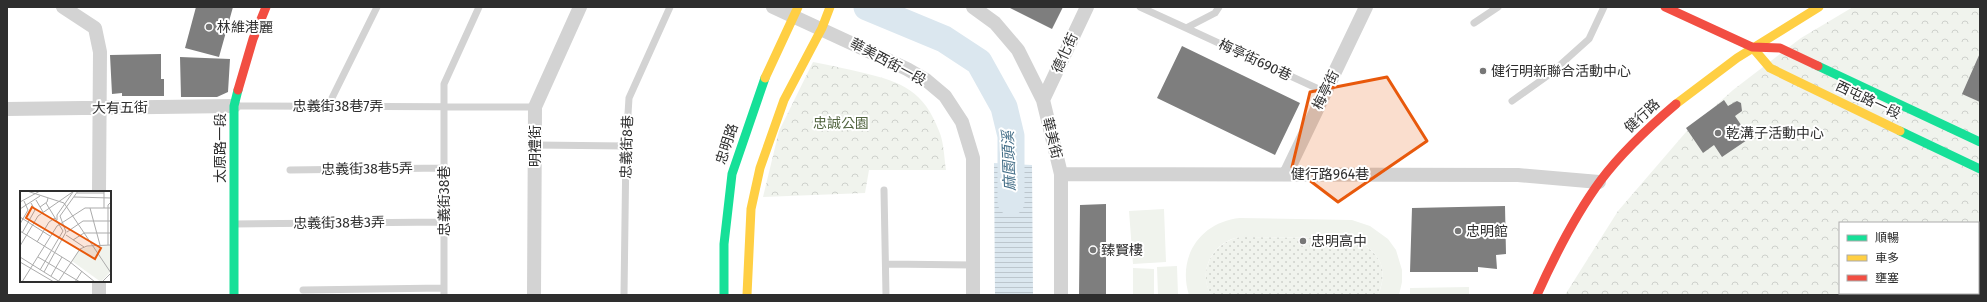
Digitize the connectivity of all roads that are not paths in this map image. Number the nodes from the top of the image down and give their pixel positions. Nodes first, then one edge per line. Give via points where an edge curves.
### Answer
1 (63, 7) edge
2 (266, 7) edge
3 (377, 7) edge
4 (479, 7) edge
5 (580, 7) edge
6 (670, 7) edge
7 (773, 7) edge
8 (830, 7) edge
9 (973, 7) edge
10 (1087, 7) edge
11 (1140, 7) edge
12 (1219, 7) edge
13 (1366, 7) edge
14 (1498, 7) edge
15 (1604, 7) edge
16 (1665, 7) edge
17 (1819, 7) edge
18 (796, 12) edge
19 (1474, 23) dead end
20 (822, 26) junction
21 (1186, 28) junction
22 (1752, 47) junction
23 (1325, 92) junction
24 (1043, 100) junction
25 (1512, 101) dead end
26 (234, 106) junction
27 (328, 106) junction
28 (443, 107) junction
29 (535, 107) junction
30 (7, 108) edge
31 (99, 109) junction
32 (1980, 142) edge
33 (534, 145) junction
34 (626, 146) junction
35 (443, 168) junction
36 (1980, 169) edge
37 (290, 170) dead end
38 (1061, 174) junction
39 (1286, 174) junction
40 (1598, 182) junction
41 (884, 190) dead end
42 (99, 191) edge
43 (444, 222) junction
44 (234, 224) junction
45 (886, 264) junction
46 (973, 265) junction
47 (99, 282) edge
48 (303, 290) dead end
49 (444, 292) edge
50 (99, 295) edge
51 (234, 295) edge
52 (534, 295) edge
53 (624, 295) edge
54 (724, 295) edge
55 (747, 295) edge
56 (886, 295) edge
57 (973, 295) edge
58 (1061, 295) edge
59 (1537, 295) edge

1 - 31 street via 95,28 100,52
2 - 26 street, 太原路一段 via 253,39
3 - 27 lane
4 - 28 lane, 忠義街38巷 via 444,84
5 - 29 street, 明禮街
6 - 34 lane, 忠義街8巷 via 629,98
7 - 18 street, 華美西街一段
8 - 20 street
9 - 24 street, 華美街 via 995,23 1018,50
10 - 24 street, 德化街
11 - 21 lane, 梅亭街690巷
12 - 21 lane via 1215,13
13 - 23 street, 梅亭街
14 - 19 lane
15 - 25 lane via 1589,39 1550,74
16 - 22 street, 西屯路一段
17 - 22 street, 健行路
18 - 20 street, 華美西街一段
18 - 54 street, 忠明路 via 760,88 732,174 724,244
20 - 46 street, 華美西街一段 via 926,80 945,96 962,122 973,158
20 - 55 street via 784,100 760,168 751,209
21 - 23 lane, 梅亭街690巷
22 - 32 street, 西屯路一段 via 1780,48
22 - 36 street, 西屯路一段 via 1770,68
22 - 40 street, 健行路 via 1658,118
23 - 39 street, 梅亭街
24 - 38 street, 華美街
26 - 27 lane, 忠義街38巷7弄
26 - 31 street, 大有五街
26 - 44 street, 太原路一段
27 - 28 lane, 忠義街38巷7弄
28 - 29 lane, 忠義街38巷7弄
28 - 35 lane, 忠義街38巷
29 - 33 street, 明禮街
30 - 31 street, 大有五街
31 - 42 street
33 - 34 lane
33 - 52 street, 明禮街
34 - 53 lane, 忠義街8巷
35 - 37 lane, 忠義街38巷5弄
35 - 43 lane, 忠義街38巷
38 - 39 street, 健行路964巷
38 - 58 street, 華美街
39 - 40 street, 健行路964巷 via 1518,175
40 - 59 street, 健行路 via 1562,243
41 - 45 lane
43 - 44 lane, 忠義街38巷3弄
43 - 49 lane, 忠義街38巷
44 - 51 street, 太原路一段
45 - 46 lane
45 - 56 lane
46 - 57 street, 華美西街一段
47 - 50 street
48 - 49 lane

